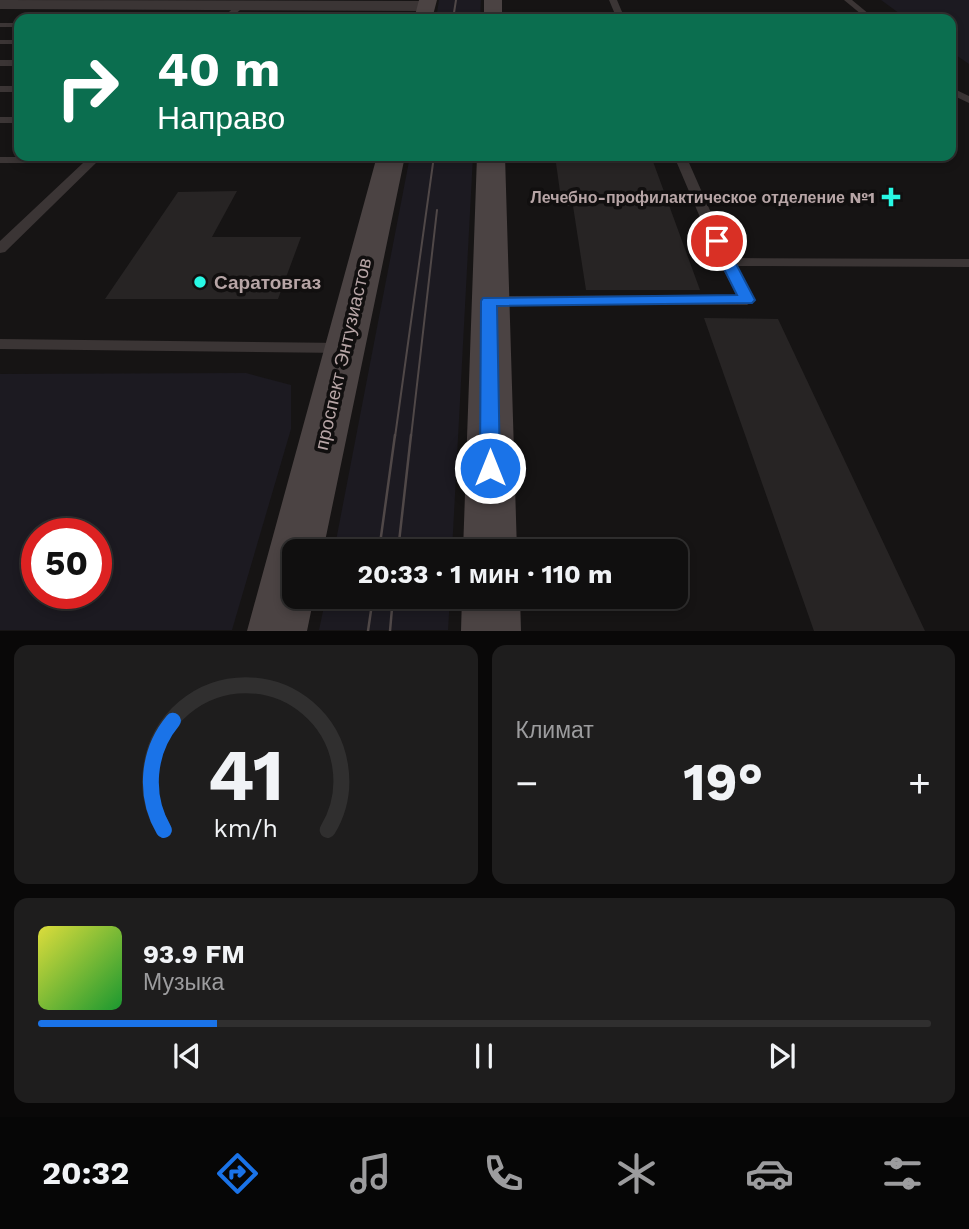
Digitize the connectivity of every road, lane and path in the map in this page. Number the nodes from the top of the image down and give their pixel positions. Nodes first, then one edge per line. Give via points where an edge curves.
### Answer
1 (848, 0) edge
2 (13, 3) edge
3 (284, 3) edge
4 (425, 8) edge
5 (241, 9) junction
6 (234, 14) edge
7 (865, 14) edge
8 (92, 161) edge
9 (390, 161) edge
10 (491, 161) edge
11 (682, 161) edge
12 (0, 249) edge
13 (726, 262) junction
14 (969, 263) edge
15 (489, 301) junction
16 (0, 344) edge
17 (345, 348) junction
18 (299, 539) edge
19 (490, 539) edge
20 (282, 607) edge
21 (491, 609) edge
22 (276, 631) edge
23 (491, 631) edge

1 - 7 lane
2 - 5 street
3 - 4 street
3 - 5 street
5 - 6 lane
8 - 12 lane
9 - 17 main road, проспект Энтузиастов
10 - 15 main road
11 - 13 lane
13 - 14 lane
13 - 15 lane via 747,300
15 - 19 main road
16 - 17 lane
17 - 18 main road, проспект Энтузиастов
20 - 22 main road
21 - 23 main road

